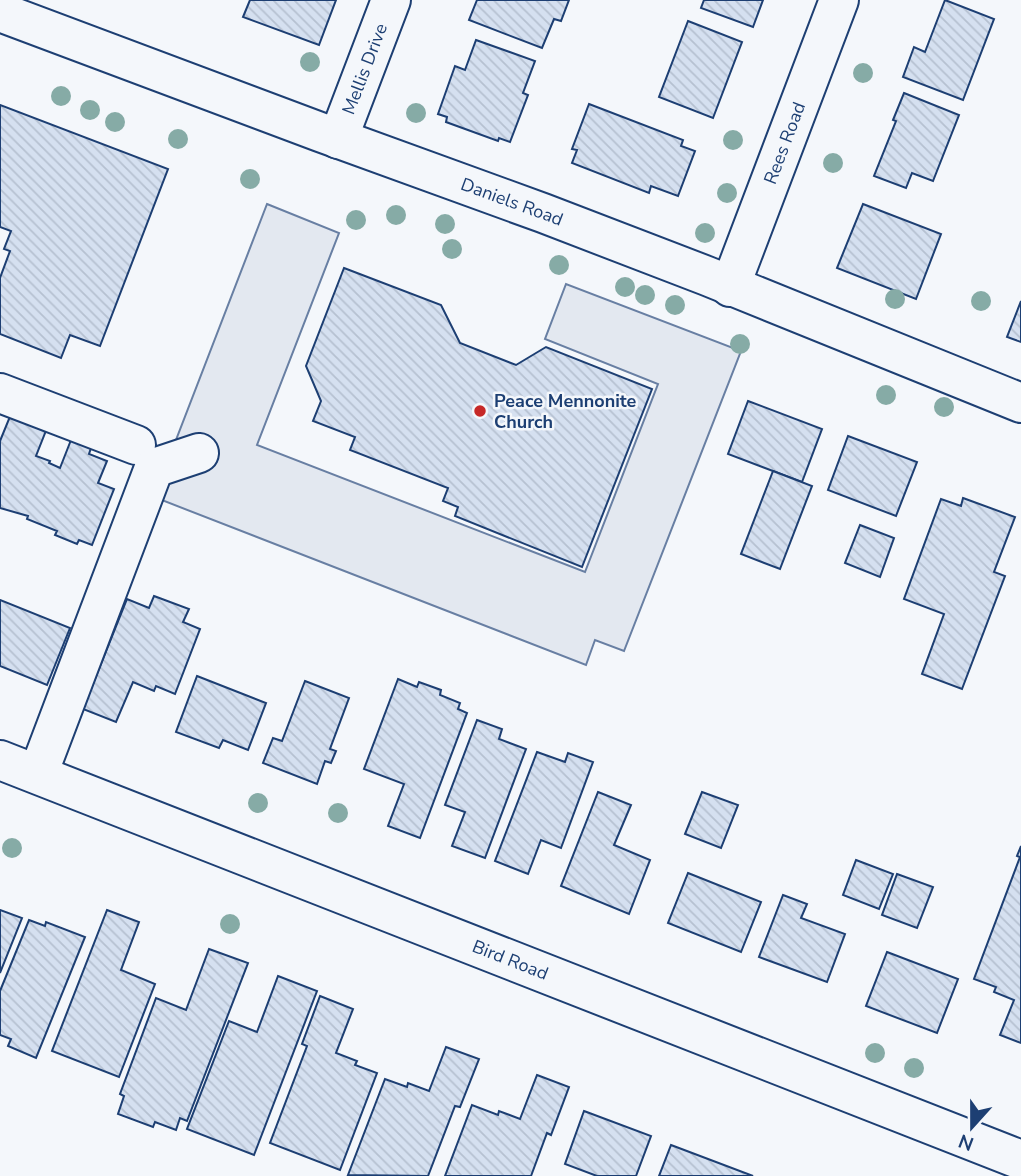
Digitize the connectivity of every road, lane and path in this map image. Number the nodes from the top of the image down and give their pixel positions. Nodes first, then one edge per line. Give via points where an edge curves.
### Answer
1 (391, 0) edge
2 (839, 0) edge
3 (0, 12) edge
4 (338, 139) junction
5 (730, 287) junction
6 (0, 393) edge
7 (1021, 402) edge
8 (136, 445) dead end
9 (199, 453) dead end
10 (0, 760) edge
11 (38, 774) junction
12 (1021, 1160) edge

1 - 4 street, Mellis Drive
2 - 5 street, Rees Road
3 - 4 street, Daniels Road
4 - 5 street, Daniels Road
5 - 7 street, Daniels Road
6 - 8 street
9 - 11 street via 154,468
10 - 11 street, Bird Road
11 - 12 street, Bird Road

